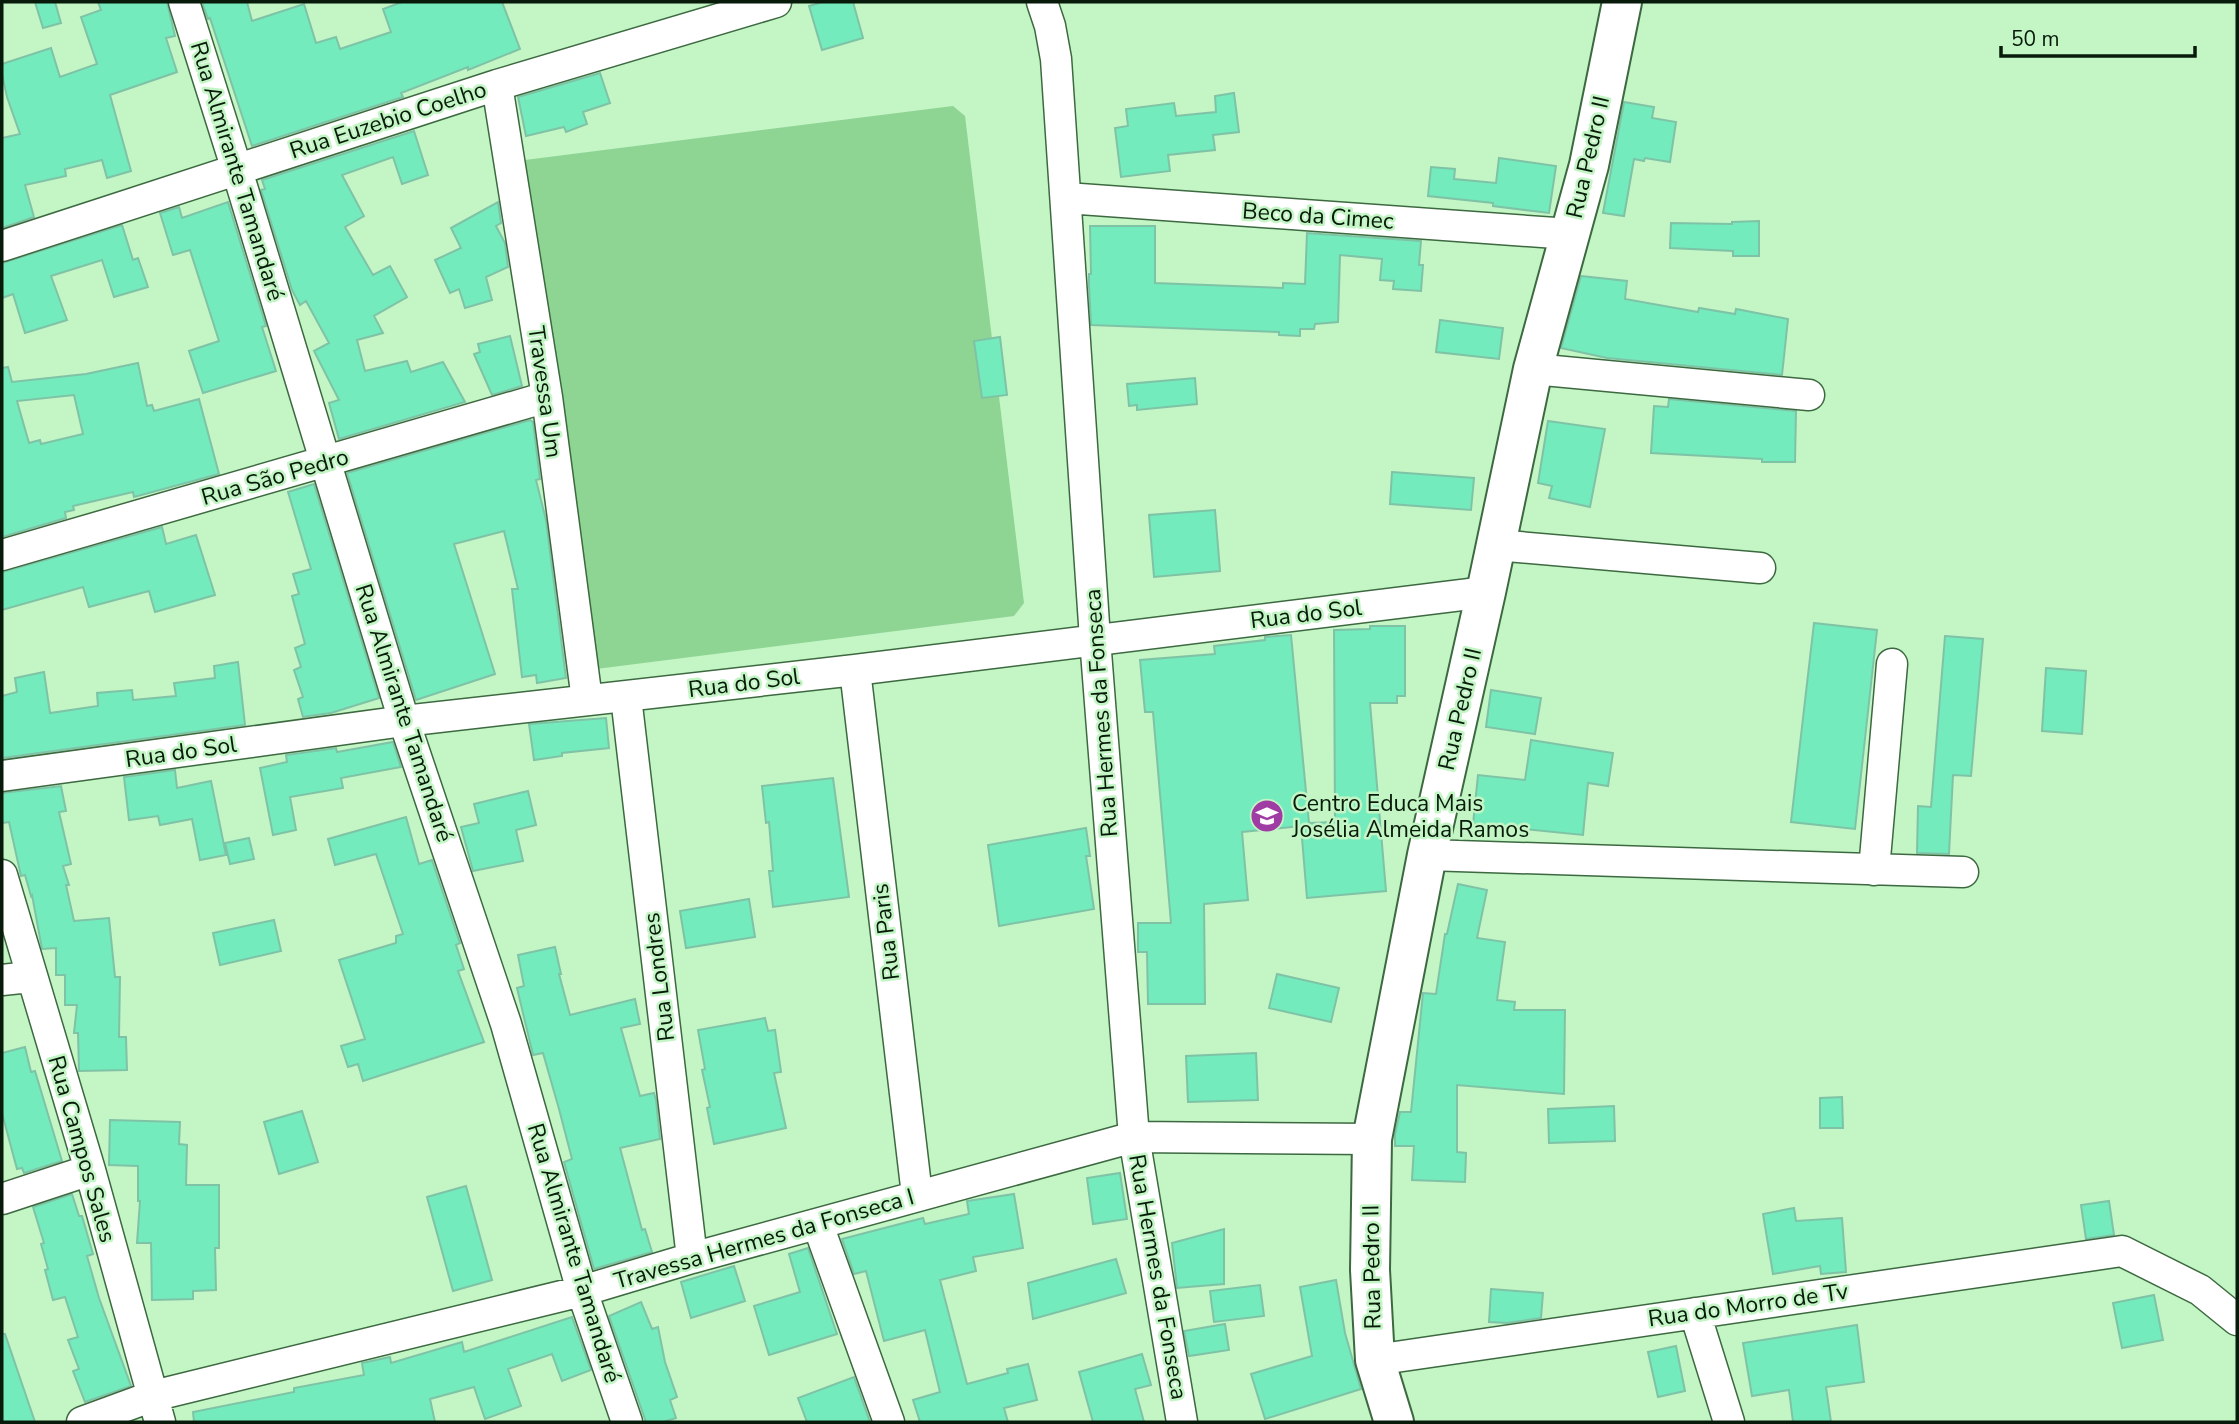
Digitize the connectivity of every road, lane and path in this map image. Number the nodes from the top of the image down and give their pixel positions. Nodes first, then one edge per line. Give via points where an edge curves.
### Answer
1 (184, 2) edge
2 (776, 2) edge
3 (1042, 2) edge
4 (1622, 2) edge
5 (497, 85) junction
6 (237, 170) junction
7 (1066, 198) junction
8 (1570, 234) junction
9 (2, 246) edge
10 (1533, 369) junction
11 (1809, 395) dead end
12 (547, 397) junction
13 (326, 463) junction
14 (1496, 545) junction
15 (2, 555) edge
16 (1759, 568) dead end
17 (1486, 592) junction
18 (1095, 639) junction
19 (1892, 664) dead end
20 (855, 670) junction
21 (626, 697) junction
22 (587, 700) junction
23 (404, 721) junction
24 (2, 776) edge
25 (1427, 855) junction
26 (1874, 870) junction
27 (1963, 872) dead end
28 (2, 876) edge
29 (16, 979) edge
30 (1134, 1136) junction
31 (1372, 1139) junction
32 (90, 1170) junction
33 (917, 1195) junction
34 (2, 1199) edge
35 (818, 1224) junction
36 (692, 1258) junction
37 (582, 1291) junction
38 (1695, 1313) junction
39 (2237, 1320) edge
40 (1374, 1360) junction
41 (157, 1409) edge
42 (82, 1422) edge
43 (627, 1422) edge
44 (889, 1422) edge
45 (1182, 1422) edge
46 (1394, 1422) edge
47 (1729, 1422) edge

1 - 6 street, Rua Almirante Tamandaré
2 - 5 street, Rua Euzebio Coelho
3 - 7 street, Rua Hermes da Fonseca via 1056,59
4 - 8 street, Rua Pedro II
5 - 6 street, Rua Euzebio Coelho
5 - 12 street, Travessa Um
6 - 9 street, Rua Euzebio Coelho
6 - 13 street, Rua Almirante Tamandaré
7 - 8 street, Beco da Cimec
7 - 18 street, Rua Hermes da Fonseca
8 - 10 street, Rua Pedro II
10 - 11 street
10 - 14 street, Rua Pedro II
12 - 13 street, Rua São Pedro
12 - 22 street, Travessa Um
13 - 15 street, Rua São Pedro
13 - 23 street, Rua Almirante Tamandaré
14 - 16 street
14 - 17 street, Rua Pedro II
17 - 18 street, Rua do Sol
17 - 25 street, Rua Pedro II
18 - 20 street, Rua do Sol
18 - 30 street, Rua Hermes da Fonseca
19 - 26 street
20 - 21 street, Rua do Sol
20 - 33 street, Rua Paris
21 - 22 street, Rua do Sol
21 - 36 street, Rua Londres
22 - 23 street, Rua do Sol
23 - 24 street, Rua do Sol
23 - 37 street, Rua Almirante Tamandaré via 506,1024
25 - 26 street
25 - 31 street, Rua Pedro II
26 - 27 street
28 - 29 street, Rua Campos Sales
29 - 32 street, Rua Campos Sales
30 - 31 street, Travessa Hermes da Fonseca I
30 - 33 street, Travessa Hermes da Fonseca I
30 - 45 street, Rua Hermes da Fonseca
31 - 40 street, Rua Pedro II
32 - 34 street
32 - 41 street, Rua Campos Sales
33 - 35 street, Travessa Hermes da Fonseca I
35 - 36 street, Travessa Hermes da Fonseca I
35 - 44 street
36 - 37 street, Travessa Hermes da Fonseca I
37 - 41 street, Travessa Hermes da Fonseca I
37 - 43 street, Rua Almirante Tamandaré
38 - 39 street, Rua do Morro de Tv via 2122,1251 2200,1290
38 - 40 street, Rua do Morro de Tv
38 - 47 street
40 - 46 street, Rua Pedro II
41 - 42 street, Travessa Hermes da Fonseca I

